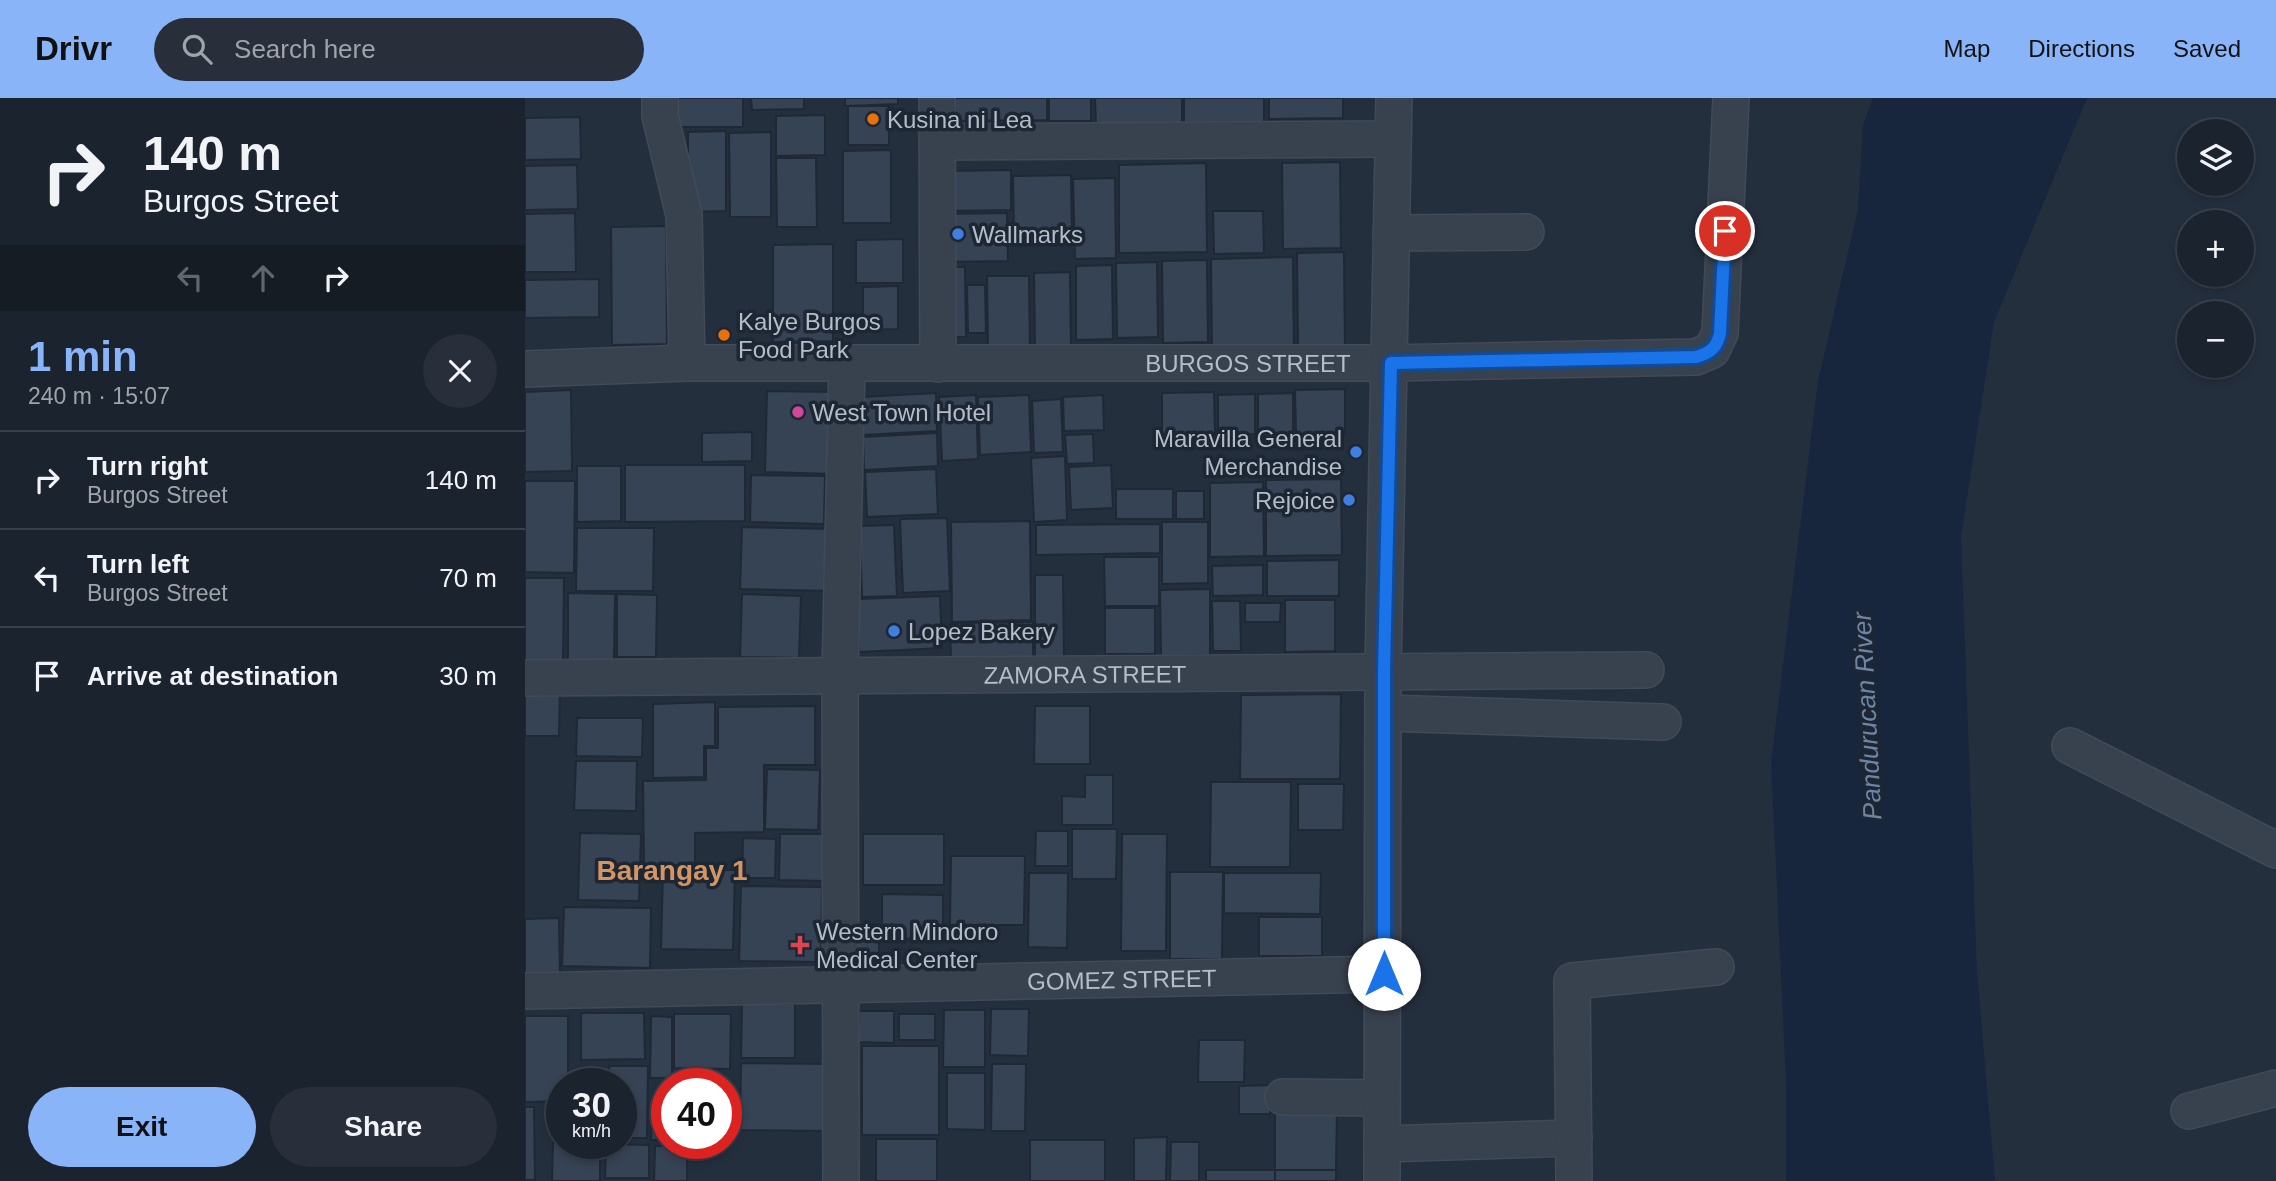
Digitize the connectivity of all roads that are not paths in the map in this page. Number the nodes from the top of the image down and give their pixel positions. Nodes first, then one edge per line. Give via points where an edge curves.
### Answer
1 (660, 98) edge
2 (937, 98) edge
3 (1394, 98) edge
4 (1731, 98) edge
5 (1393, 139) junction
6 (938, 142) junction
7 (1526, 232) dead end
8 (1391, 233) junction
9 (687, 363) junction
10 (847, 363) junction
11 (1391, 363) junction
12 (938, 364) junction
13 (525, 369) edge
14 (1646, 670) dead end
15 (1384, 671) junction
16 (840, 675) junction
17 (525, 678) edge
18 (1384, 713) junction
19 (1663, 722) dead end
20 (2070, 746) dead end
21 (2276, 850) edge
22 (1716, 967) dead end
23 (1384, 974) junction
24 (843, 985) junction
25 (525, 991) edge
26 (2276, 1088) edge
27 (1283, 1097) dead end
28 (1382, 1098) junction
29 (2189, 1111) dead end
30 (1574, 1138) junction
31 (1383, 1144) junction
32 (841, 1181) edge
33 (1383, 1181) edge
34 (1574, 1181) edge

1 - 9 street via 660,116 684,215
2 - 6 street
3 - 5 street
4 - 11 street, BURGOS STREET via 1720,333 1712,350 1696,357
5 - 6 street
5 - 8 street
6 - 12 street
7 - 8 street
8 - 11 street
9 - 10 street, BURGOS STREET
9 - 13 street, BURGOS STREET
10 - 12 street, BURGOS STREET
10 - 16 street
11 - 12 street, BURGOS STREET
11 - 15 street
14 - 15 street, ZAMORA STREET
15 - 16 street, ZAMORA STREET
15 - 18 street
16 - 17 street, ZAMORA STREET
16 - 24 street
18 - 19 street
18 - 23 street
20 - 21 street
22 - 30 street via 1571,981
23 - 24 street, GOMEZ STREET
23 - 28 street
24 - 25 street, GOMEZ STREET
24 - 32 street
26 - 29 street
27 - 28 street
28 - 31 street
30 - 31 street
30 - 34 street
31 - 33 street

